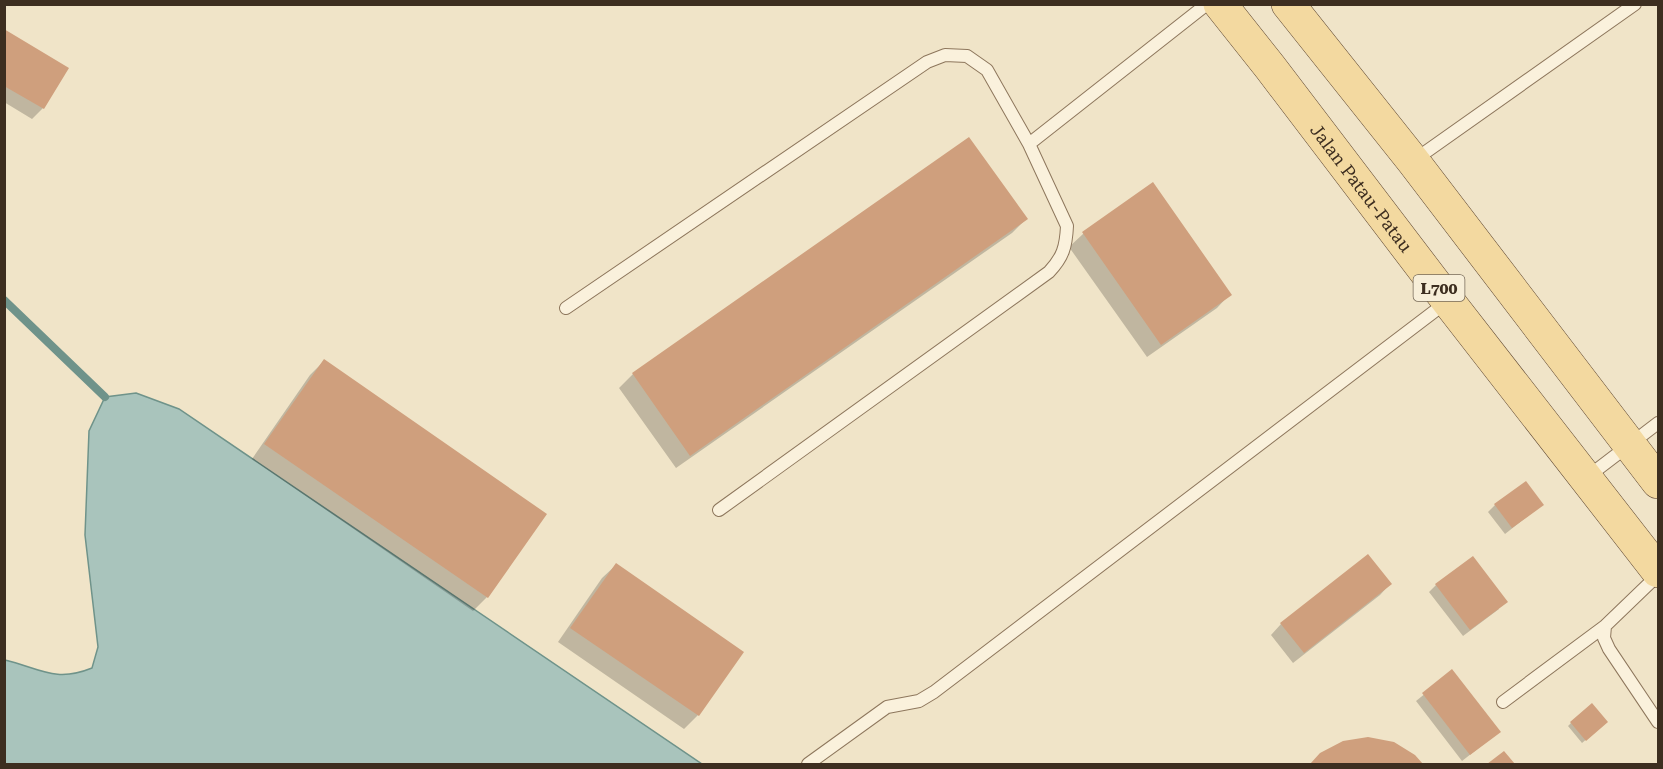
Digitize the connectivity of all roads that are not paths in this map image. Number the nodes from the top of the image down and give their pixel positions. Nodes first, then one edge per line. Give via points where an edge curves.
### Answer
1 (1207, 4) edge
2 (1220, 4) edge
3 (1288, 4) edge
4 (1635, 4) edge
5 (1029, 144) junction
6 (1413, 161) junction
7 (1448, 301) junction
8 (566, 308) dead end
9 (1659, 423) edge
10 (1629, 446) junction
11 (1585, 478) junction
12 (1659, 482) edge
13 (719, 510) dead end
14 (1659, 573) edge
15 (1605, 626) junction
16 (1503, 702) dead end
17 (1659, 722) edge
18 (808, 765) edge

1 - 5 lane
2 - 7 main road, Jalan Patau-Patau / L700
3 - 6 main road
4 - 6 lane
5 - 8 lane via 987,70 967,56 945,55 913,70
5 - 13 lane via 1067,226 1061,259 1049,272
6 - 10 main road
7 - 11 main road, Jalan Patau-Patau / L700
7 - 18 lane via 934,692 919,701 887,707
9 - 10 lane
10 - 11 lane
10 - 12 main road
11 - 14 main road, Jalan Patau-Patau / L700
14 - 15 lane
15 - 16 lane
15 - 17 lane via 1604,638 1609,649

